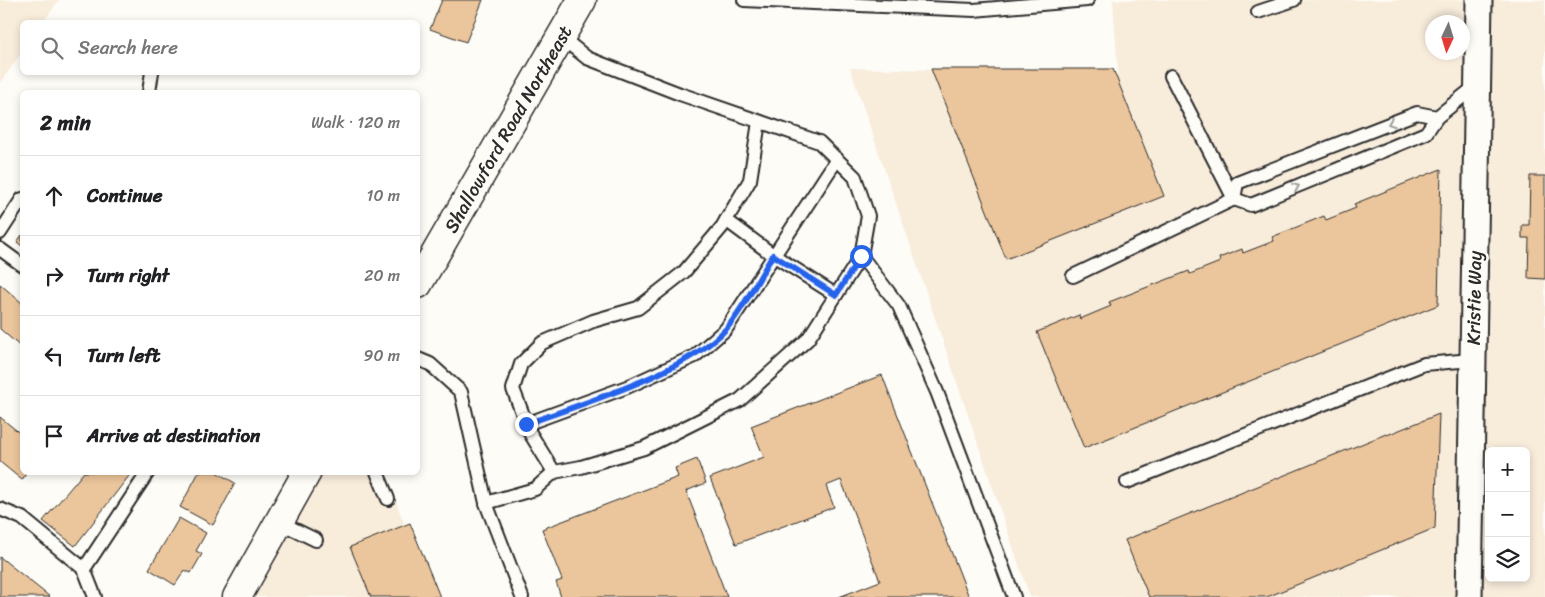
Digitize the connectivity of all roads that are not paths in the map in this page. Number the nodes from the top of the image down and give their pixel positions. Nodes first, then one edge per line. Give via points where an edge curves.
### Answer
1 (582, 0) edge
2 (744, 0) edge
3 (1086, 0) edge
4 (1294, 0) edge
5 (1479, 0) edge
6 (788, 1) edge
7 (992, 4) edge
8 (1258, 12) dead end
9 (561, 37) junction
10 (152, 75) edge
11 (1171, 76) dead end
12 (1478, 85) junction
13 (149, 90) edge
14 (1437, 117) junction
15 (759, 122) junction
16 (837, 159) junction
17 (1234, 199) junction
18 (20, 202) edge
19 (726, 220) junction
20 (0, 233) edge
21 (0, 249) edge
22 (773, 255) junction
23 (861, 256) junction
24 (20, 263) edge
25 (1072, 276) dead end
26 (420, 281) edge
27 (836, 295) junction
28 (420, 360) edge
29 (1472, 360) junction
30 (526, 424) junction
31 (554, 472) junction
32 (146, 475) edge
33 (306, 475) edge
34 (378, 475) edge
35 (1127, 482) dead end
36 (388, 498) dead end
37 (486, 503) junction
38 (0, 509) edge
39 (278, 522) junction
40 (316, 540) dead end
41 (84, 569) junction
42 (95, 597) edge
43 (237, 597) edge
44 (522, 597) edge
45 (1014, 597) edge
46 (1469, 597) edge

1 - 9 street, Shallowford Road Northeast
2 - 6 lane
3 - 7 lane
4 - 8 lane
5 - 12 street, Kristie Way
6 - 7 lane via 974,10
9 - 15 lane via 587,58
9 - 26 street, Shallowford Road Northeast
10 - 13 lane
11 - 17 lane
12 - 14 lane
12 - 29 street, Kristie Way
17 -> 14 lane via 1251,205 1426,133
14 -> 17 lane via 1417,113 1237,183
15 - 16 lane via 819,142
15 - 19 lane via 750,180
16 - 22 lane
16 - 23 lane via 855,177 868,216
17 - 25 lane
18 - 20 lane
19 - 22 lane
19 - 30 lane via 684,272 638,308 593,321 542,343 521,364 513,389
21 - 24 lane
22 - 27 lane
22 - 30 lane via 726,329 695,356
23 - 27 lane
23 - 45 lane via 899,306 937,392
27 - 31 lane via 808,339 740,400 644,448 581,468
28 - 37 lane via 430,364 461,392
29 - 35 lane via 1424,364
29 - 46 street, Kristie Way
30 - 31 lane
31 - 37 lane via 534,489
32 - 41 lane
33 - 39 street
34 - 36 lane
37 - 44 lane
38 - 41 lane via 22,518
39 - 40 lane
39 - 43 street
41 - 42 lane

